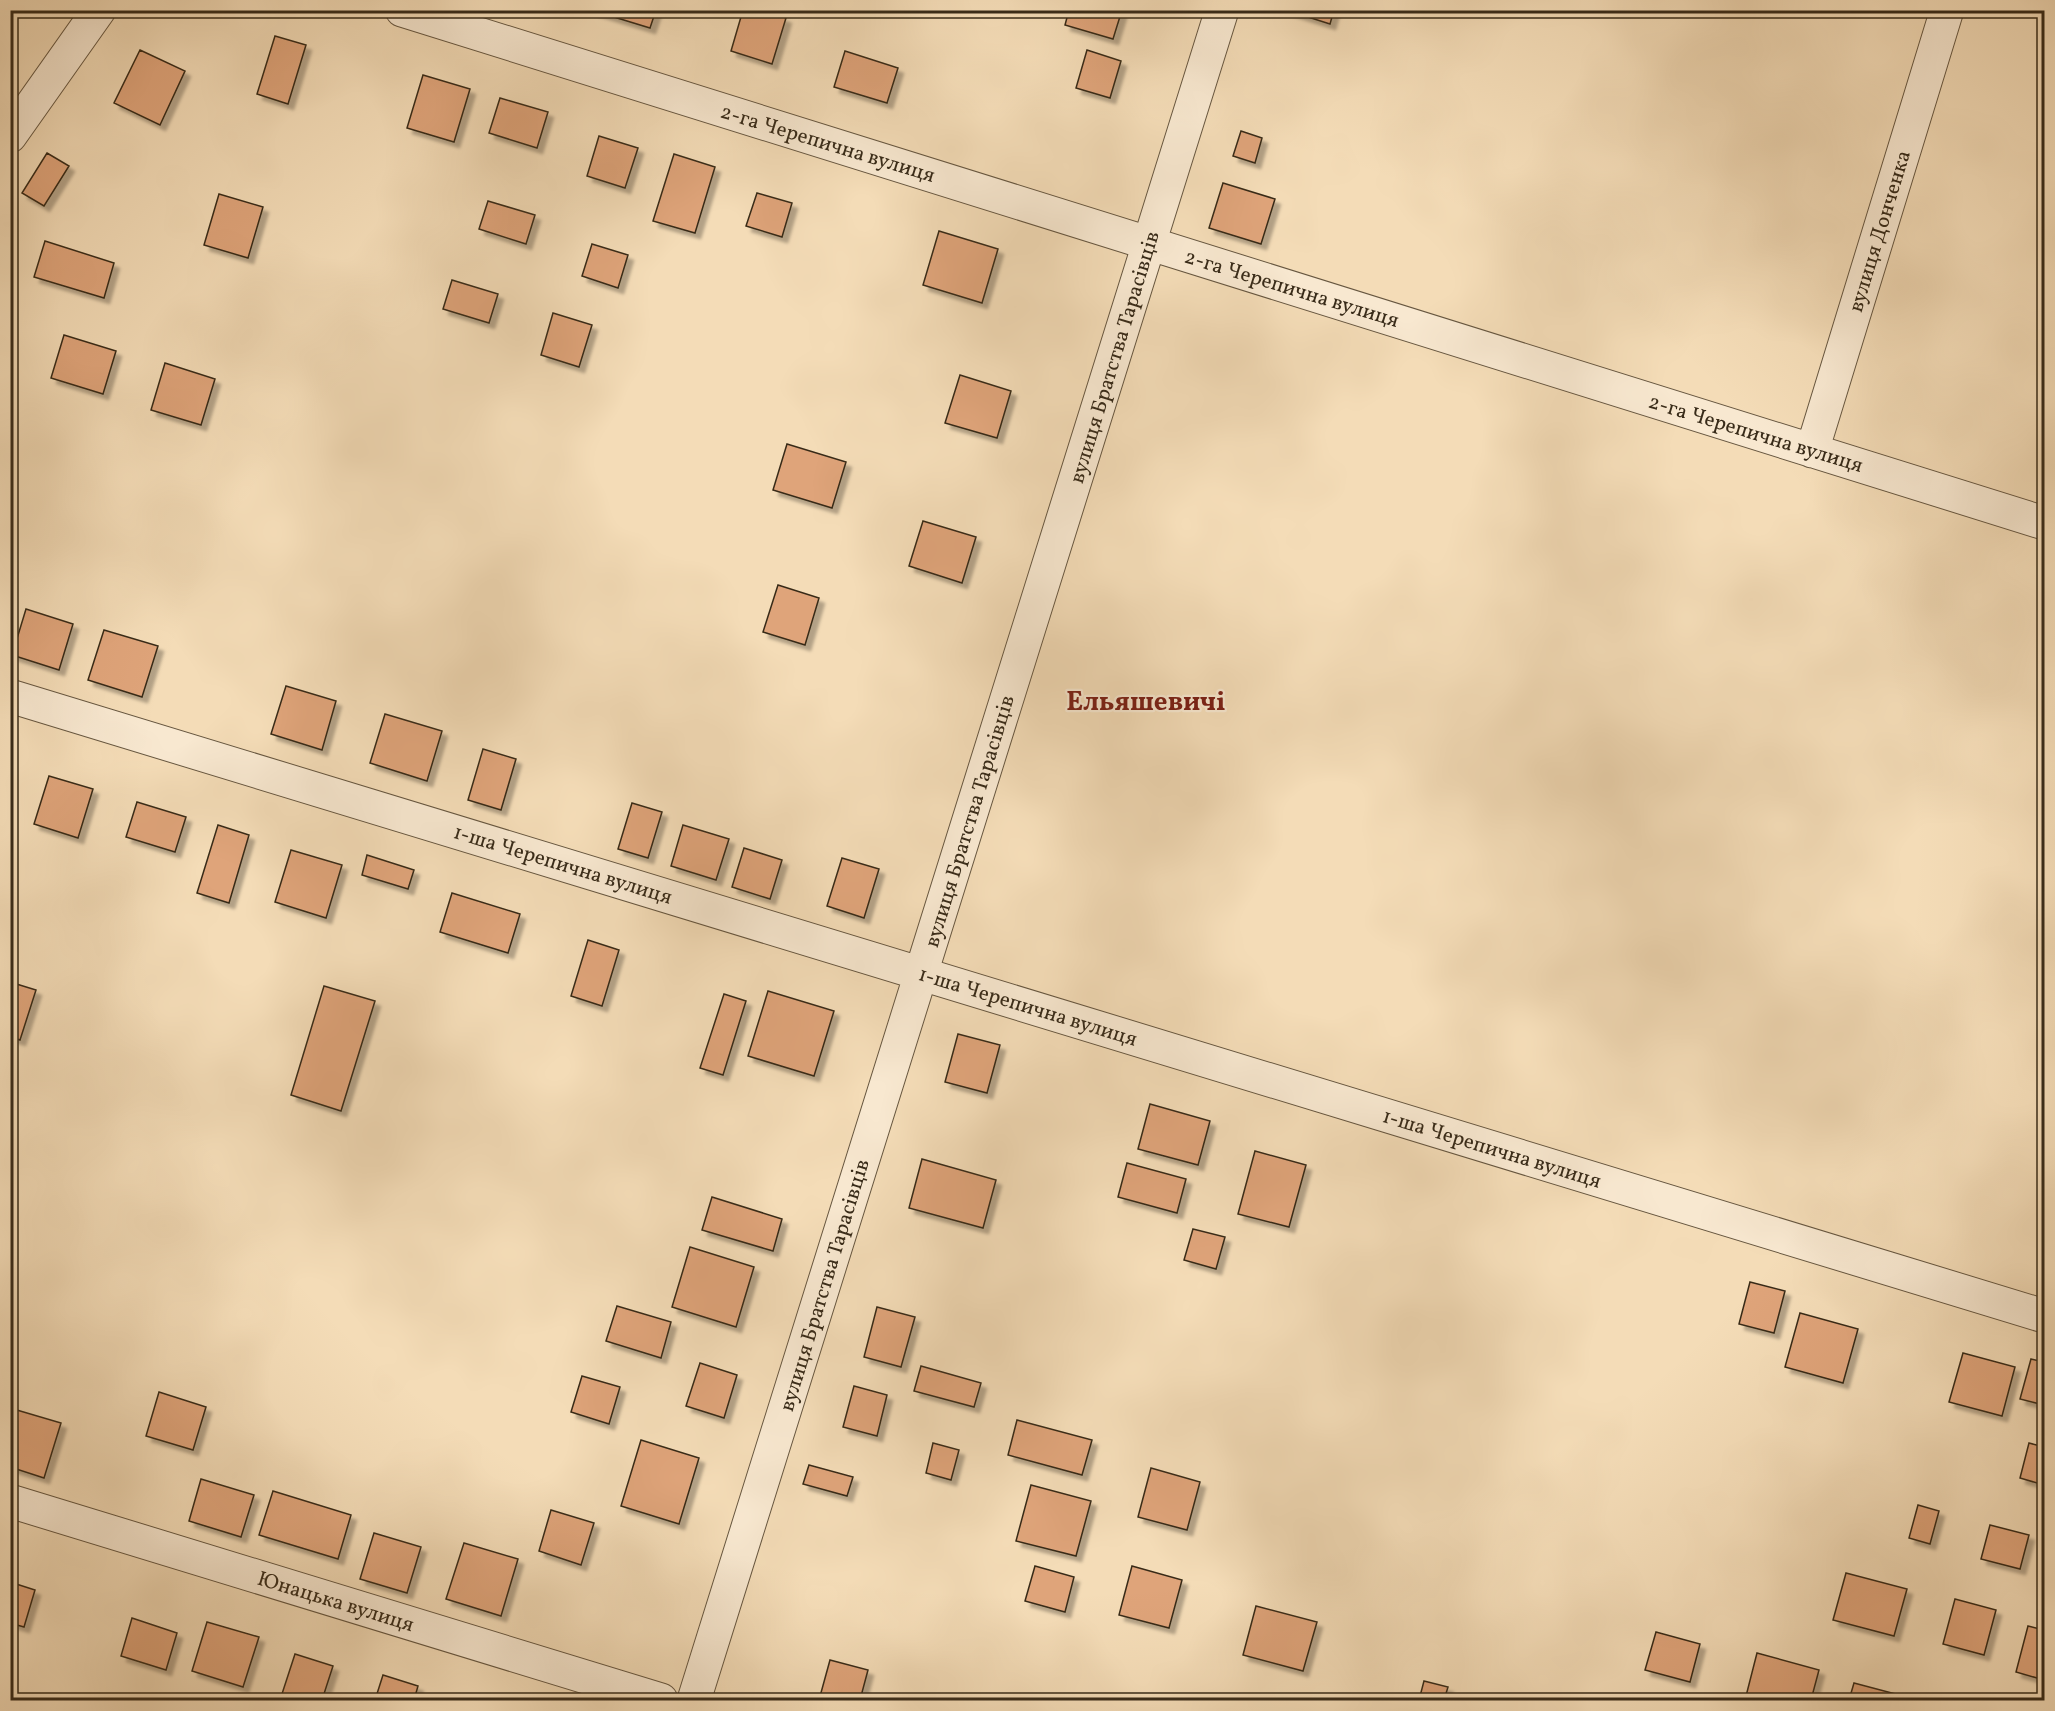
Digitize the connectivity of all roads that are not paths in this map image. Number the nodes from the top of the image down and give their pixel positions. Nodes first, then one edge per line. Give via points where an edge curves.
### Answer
1 (99, 10) edge
2 (402, 10) edge
3 (1222, 10) edge
4 (1947, 10) edge
5 (10, 136) edge
6 (1149, 244) junction
7 (1812, 451) junction
8 (2044, 523) edge
9 (10, 696) edge
10 (921, 973) junction
11 (2044, 1316) edge
12 (10, 1501) edge
13 (661, 1701) edge
14 (694, 1701) edge

1 - 5 street
2 - 6 street, 2-га Черепична вулиця
3 - 6 street, вулиця Братства Тарасівців
4 - 7 street, вулиця Донченка
6 - 7 street, 2-га Черепична вулиця
6 - 10 street, вулиця Братства Тарасівців
7 - 8 street, 2-га Черепична вулиця
9 - 10 street, 1-ша Черепична вулиця
10 - 11 street, 1-ша Черепична вулиця
10 - 14 street, вулиця Братства Тарасівців
12 - 13 street, Юнацька вулиця

